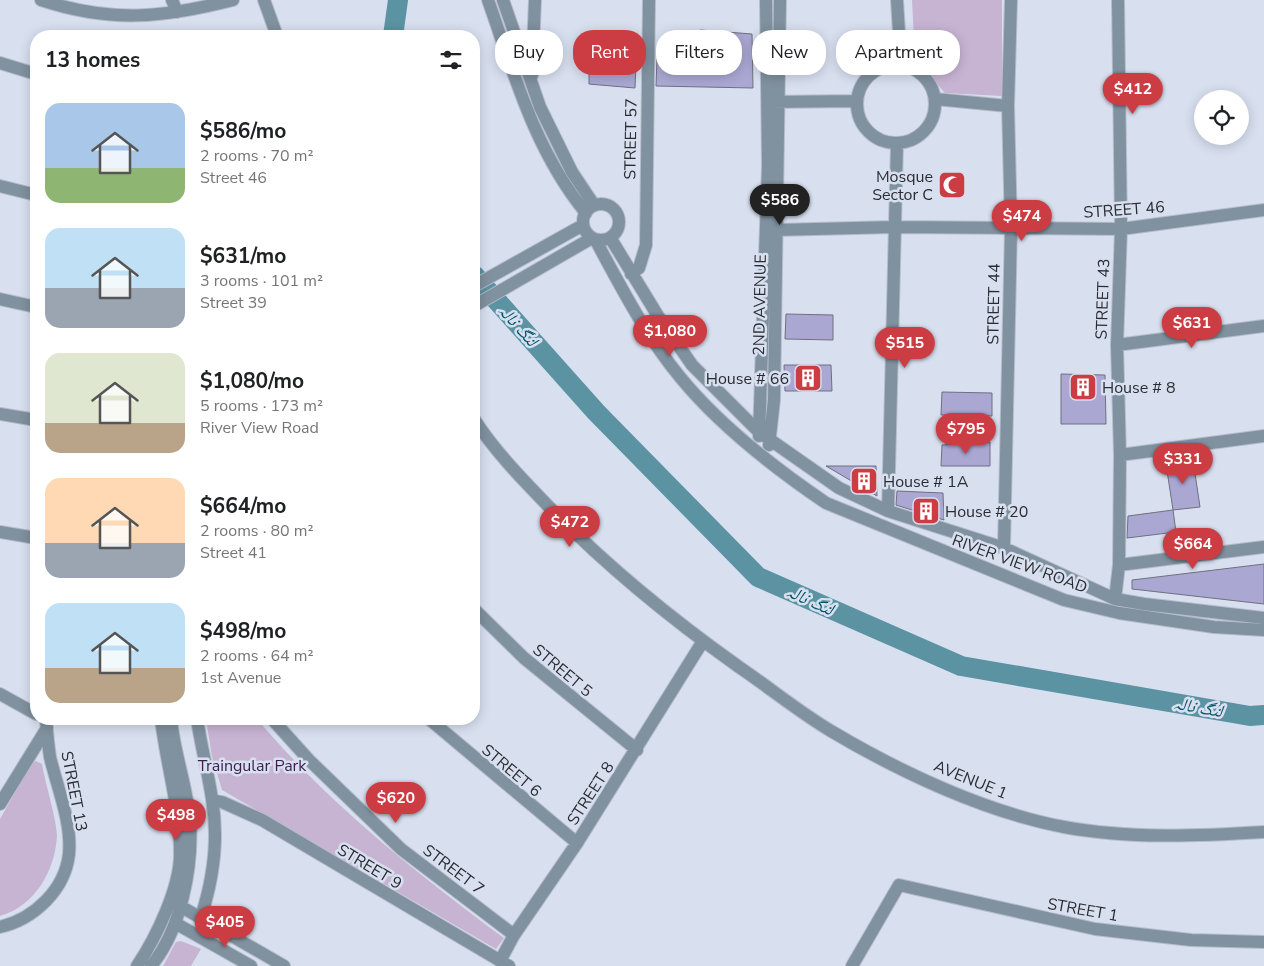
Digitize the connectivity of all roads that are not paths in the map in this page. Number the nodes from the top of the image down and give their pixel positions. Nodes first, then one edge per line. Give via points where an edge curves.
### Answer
1 (41, 0) edge
2 (233, 0) edge
3 (264, 0) edge
4 (488, 0) edge
5 (503, 0) edge
6 (534, 0) edge
7 (649, 0) edge
8 (766, 0) edge
9 (780, 0) edge
10 (897, 0) edge
11 (1011, 0) edge
12 (1118, 0) edge
13 (174, 6) edge
14 (275, 30) edge
15 (899, 30) edge
16 (0, 63) edge
17 (30, 72) edge
18 (870, 75) edge
19 (923, 75) edge
20 (531, 82) junction
21 (935, 99) junction
22 (856, 101) junction
23 (772, 102) junction
24 (1008, 106) junction
25 (897, 143) junction
26 (0, 186) edge
27 (30, 194) edge
28 (1264, 210) edge
29 (584, 218) junction
30 (894, 227) junction
31 (1011, 228) junction
32 (776, 230) junction
33 (1121, 230) junction
34 (610, 239) junction
35 (590, 241) junction
36 (632, 274) junction
37 (480, 282) edge
38 (0, 299) edge
39 (480, 303) edge
40 (30, 306) edge
41 (1264, 326) edge
42 (1117, 345) junction
43 (0, 414) edge
44 (30, 419) edge
45 (480, 427) edge
46 (759, 432) junction
47 (1264, 436) edge
48 (770, 439) junction
49 (756, 450) junction
50 (1120, 455) junction
51 (767, 460) junction
52 (888, 511) junction
53 (0, 532) edge
54 (30, 537) edge
55 (1264, 547) edge
56 (1004, 548) junction
57 (1119, 565) junction
58 (1115, 599) junction
59 (480, 615) edge
60 (1264, 618) edge
61 (1264, 630) edge
62 (703, 641) junction
63 (0, 694) edge
64 (30, 711) edge
65 (44, 725) edge
66 (46, 725) edge
67 (162, 725) edge
68 (172, 725) edge
69 (198, 725) edge
70 (277, 725) edge
71 (436, 725) edge
72 (637, 750) junction
73 (212, 800) junction
74 (0, 804) edge
75 (1264, 832) edge
76 (577, 843) junction
77 (180, 906) junction
78 (201, 918) junction
79 (175, 922) junction
80 (0, 927) edge
81 (514, 935) junction
82 (1264, 942) edge
83 (505, 963) edge
84 (137, 966) edge
85 (150, 966) edge
86 (251, 966) edge
87 (284, 966) edge
88 (852, 966) edge

1 - 13 street via 106,16
2 - 13 street
3 - 14 street
4 - 29 street via 531,124
5 - 20 street
6 - 20 street
7 - 36 street, STREET 57 via 646,245 639,268
8 - 23 street, 2ND AVENUE
9 - 23 street, 2ND AVENUE
10 - 15 street
11 - 24 street, STREET 44
12 - 33 street, STREET 43
16 - 17 street
18 - 22 street via 859,89
19 - 21 street
20 - 29 street via 572,172
21 - 24 street
21 - 25 street via 934,112 921,134
22 - 23 street
22 - 25 street via 860,120 872,135
23 - 32 street, 2ND AVENUE
23 - 46 street, 2ND AVENUE
24 - 31 street, STREET 44
25 - 30 street
26 - 27 street
28 - 33 street, STREET 46
29 - 34 street via 606,204 617,213 619,227
29 - 35 street via 584,232
29 - 37 street
30 - 31 street, STREET 46
30 - 32 street, STREET 46
30 - 52 street
31 - 33 street, STREET 46
31 - 56 street, STREET 44
32 - 48 street, 2ND AVENUE via 774,400
33 - 42 street, STREET 43
34 - 35 street
34 - 36 street
35 - 39 street
35 - 49 street, RIVER VIEW ROAD via 679,376 715,416
36 - 46 street via 692,365
38 - 40 street
41 - 42 street
42 - 50 street, STREET 43
43 - 44 street
45 - 62 street via 519,476 584,542 664,612
46 - 48 street
46 - 49 street, 2ND AVENUE
47 - 50 street
48 - 51 street, 2ND AVENUE
48 - 52 street via 839,488
49 - 51 street, RIVER VIEW ROAD
50 - 57 street, STREET 43
51 - 61 street, RIVER VIEW ROAD via 826,503 1064,600 1214,627
52 - 56 street
53 - 54 street
55 - 57 street
56 - 58 street
57 - 58 street, STREET 43
58 - 60 street
59 - 72 street, STREET 5 via 524,658
62 - 72 street, STREET 8
62 - 75 street, AVENUE 1 via 830,731 906,771 984,805 1063,827 1138,836
63 - 64 street
65 - 74 street
66 - 80 street, STREET 13 via 68,830 69,854 63,876 49,898 31,914
67 - 84 street via 178,817 180,854 177,882 154,938
68 - 77 street via 190,821 189,869
69 - 73 street
70 - 81 street, STREET 7 via 401,849
71 - 76 street, STREET 6
72 - 76 street, STREET 8
73 - 78 street via 214,862
73 - 83 street, STREET 9 via 262,820
76 - 81 street, STREET 8
77 - 78 street
77 - 79 street
78 - 87 street
79 - 85 street
79 - 86 street
81 - 83 street, STREET 8
82 - 88 street, STREET 1 via 1191,940 1095,929 899,885

